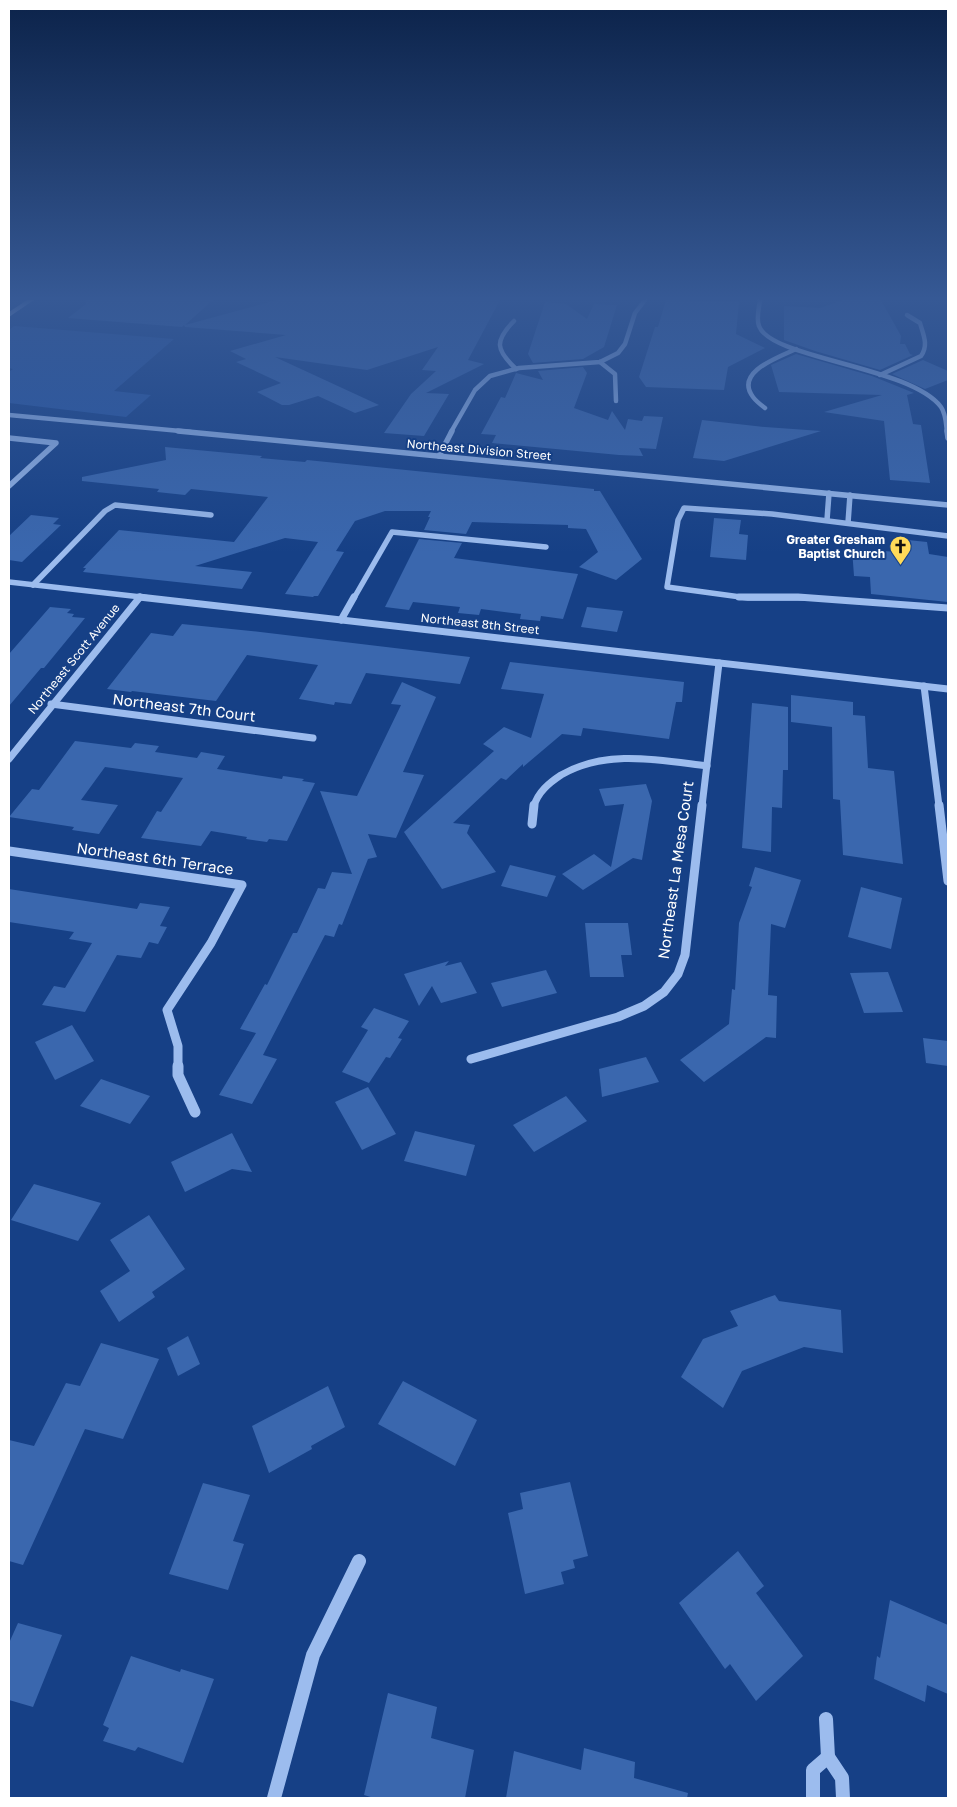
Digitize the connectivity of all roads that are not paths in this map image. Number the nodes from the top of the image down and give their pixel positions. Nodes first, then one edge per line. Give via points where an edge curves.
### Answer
1 (481, 384) edge
2 (615, 384) edge
3 (750, 384) edge
4 (907, 384) edge
5 (616, 400) dead end
6 (765, 408) dead end
7 (9, 415) edge
8 (9, 438) edge
9 (948, 438) edge
10 (439, 456) junction
11 (9, 486) edge
12 (828, 493) junction
13 (850, 495) junction
14 (948, 505) edge
15 (211, 514) dead end
16 (827, 520) junction
17 (848, 523) junction
18 (948, 536) edge
19 (546, 547) dead end
20 (9, 582) edge
21 (33, 585) junction
22 (140, 597) junction
23 (948, 608) edge
24 (340, 620) junction
25 (719, 663) junction
26 (924, 686) junction
27 (948, 689) edge
28 (51, 704) junction
29 (313, 738) dead end
30 (9, 758) edge
31 (707, 766) junction
32 (532, 824) dead end
33 (9, 851) edge
34 (948, 880) edge
35 (471, 1059) dead end
36 (195, 1112) dead end
37 (359, 1561) dead end
38 (826, 1719) dead end
39 (828, 1758) junction
40 (274, 1798) edge
41 (813, 1798) edge
42 (843, 1798) edge

1 - 10 street
2 - 5 street
3 - 6 street via 753,398
4 - 9 street via 932,397 942,408
7 - 10 street, Northeast Division Street
8 - 11 street via 56,443
10 - 12 street, Northeast Division Street
12 - 13 street, Northeast Division Street
12 - 16 street
13 - 14 street, Northeast Division Street
13 - 17 street
15 - 21 street via 115,505 105,511
16 - 17 street
16 - 23 street via 684,508 678,520 667,587 748,598 798,597
17 - 18 street
19 - 24 street via 392,532
20 - 21 street, Northeast 8th Street
21 - 22 street, Northeast 8th Street
22 - 24 street, Northeast 8th Street
22 - 28 street, Northeast Scott Avenue
24 - 25 street, Northeast 8th Street
25 - 26 street, Northeast 8th Street
25 - 31 street, Northeast La Mesa Court
26 - 27 street, Northeast 8th Street
26 - 34 street
28 - 29 street, Northeast 7th Court
28 - 30 street, Northeast Scott Avenue
31 - 32 street via 637,758 608,758 585,764 564,772 547,785 536,799
31 - 35 street, Northeast La Mesa Court via 685,955 678,974 664,992 644,1006 618,1017
33 - 36 street, Northeast 6th Terrace via 242,885 211,943 167,1010 178,1046 178,1075
37 - 40 street via 313,1654
38 - 39 street
39 - 41 street via 813,1770
39 - 42 street via 842,1778

